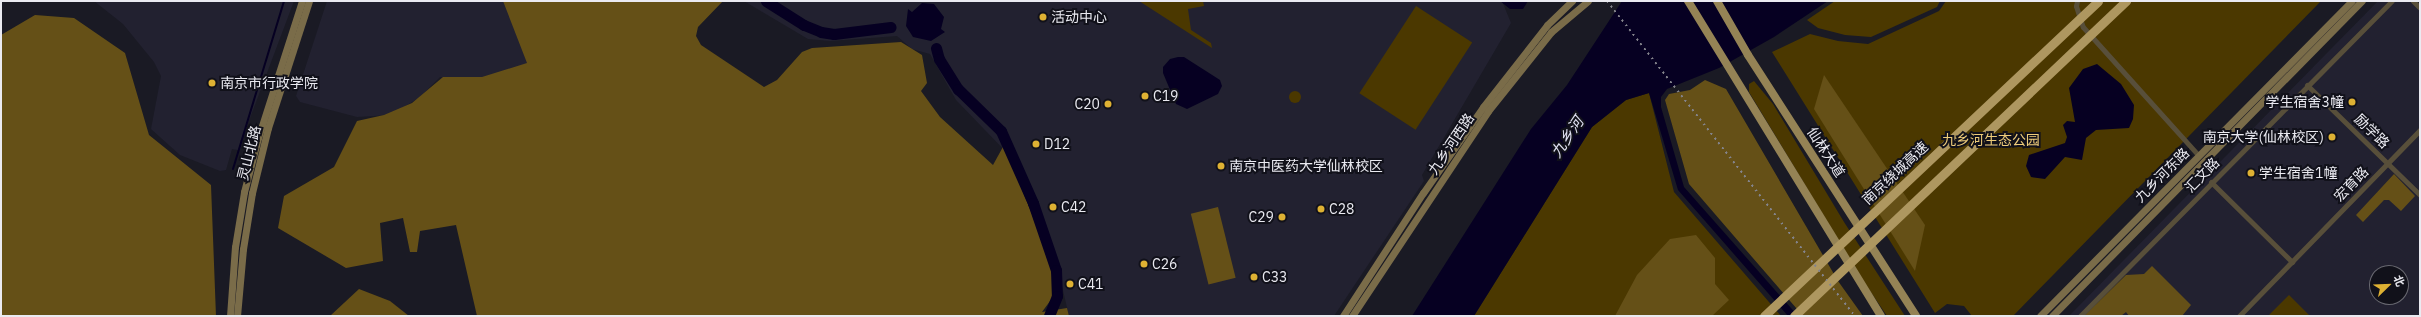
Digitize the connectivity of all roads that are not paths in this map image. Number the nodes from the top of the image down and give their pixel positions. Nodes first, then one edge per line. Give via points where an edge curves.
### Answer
1 (302, 1) edge
2 (309, 1) edge
3 (1572, 1) edge
4 (1588, 1) edge
5 (1688, 1) edge
6 (1717, 1) edge
7 (2077, 1) edge
8 (2098, 1) edge
9 (2126, 1) edge
10 (2352, 1) edge
11 (2362, 1) edge
12 (2392, 1) edge
13 (2413, 1) edge
14 (2420, 8) edge
15 (2307, 85) junction
16 (2420, 130) edge
17 (2199, 156) junction
18 (2388, 163) junction
19 (2211, 182) junction
20 (2420, 194) edge
21 (2292, 262) junction
22 (230, 314) edge
23 (237, 316) edge
24 (1343, 316) edge
25 (1352, 316) edge
26 (1764, 316) edge
27 (1794, 316) edge
28 (1881, 316) edge
29 (1916, 316) edge
30 (2040, 316) edge
31 (2052, 316) edge
32 (2080, 316) edge
33 (2239, 316) edge

1 - 22 main road, 灵山北路 via 258,138 244,192 235,247
2 - 23 main road, 灵山北路 via 268,128 252,193 242,248
3 - 24 main road, 九乡河西路 via 1547,25 1482,107
4 - 25 main road, 九乡河西路 via 1551,32 1488,112
5 - 28 main road
6 - 29 main road, 仙林大道 via 1748,55
7 - 17 street via 2076,6 2083,27
8 - 26 highway, 南京绕城高速
9 - 27 highway
10 - 17 main road, 九乡河东路
11 - 31 main road, 九乡河东路
12 - 15 street, 汇文路
13 - 14 street
15 - 18 street, 励学路
15 - 19 street, 汇文路
16 - 18 street, 宏育路
17 - 30 main road, 九乡河东路
18 - 20 street, 励学路
18 - 21 street, 宏育路
19 - 21 street
19 - 32 street, 汇文路
21 - 33 street, 宏育路

